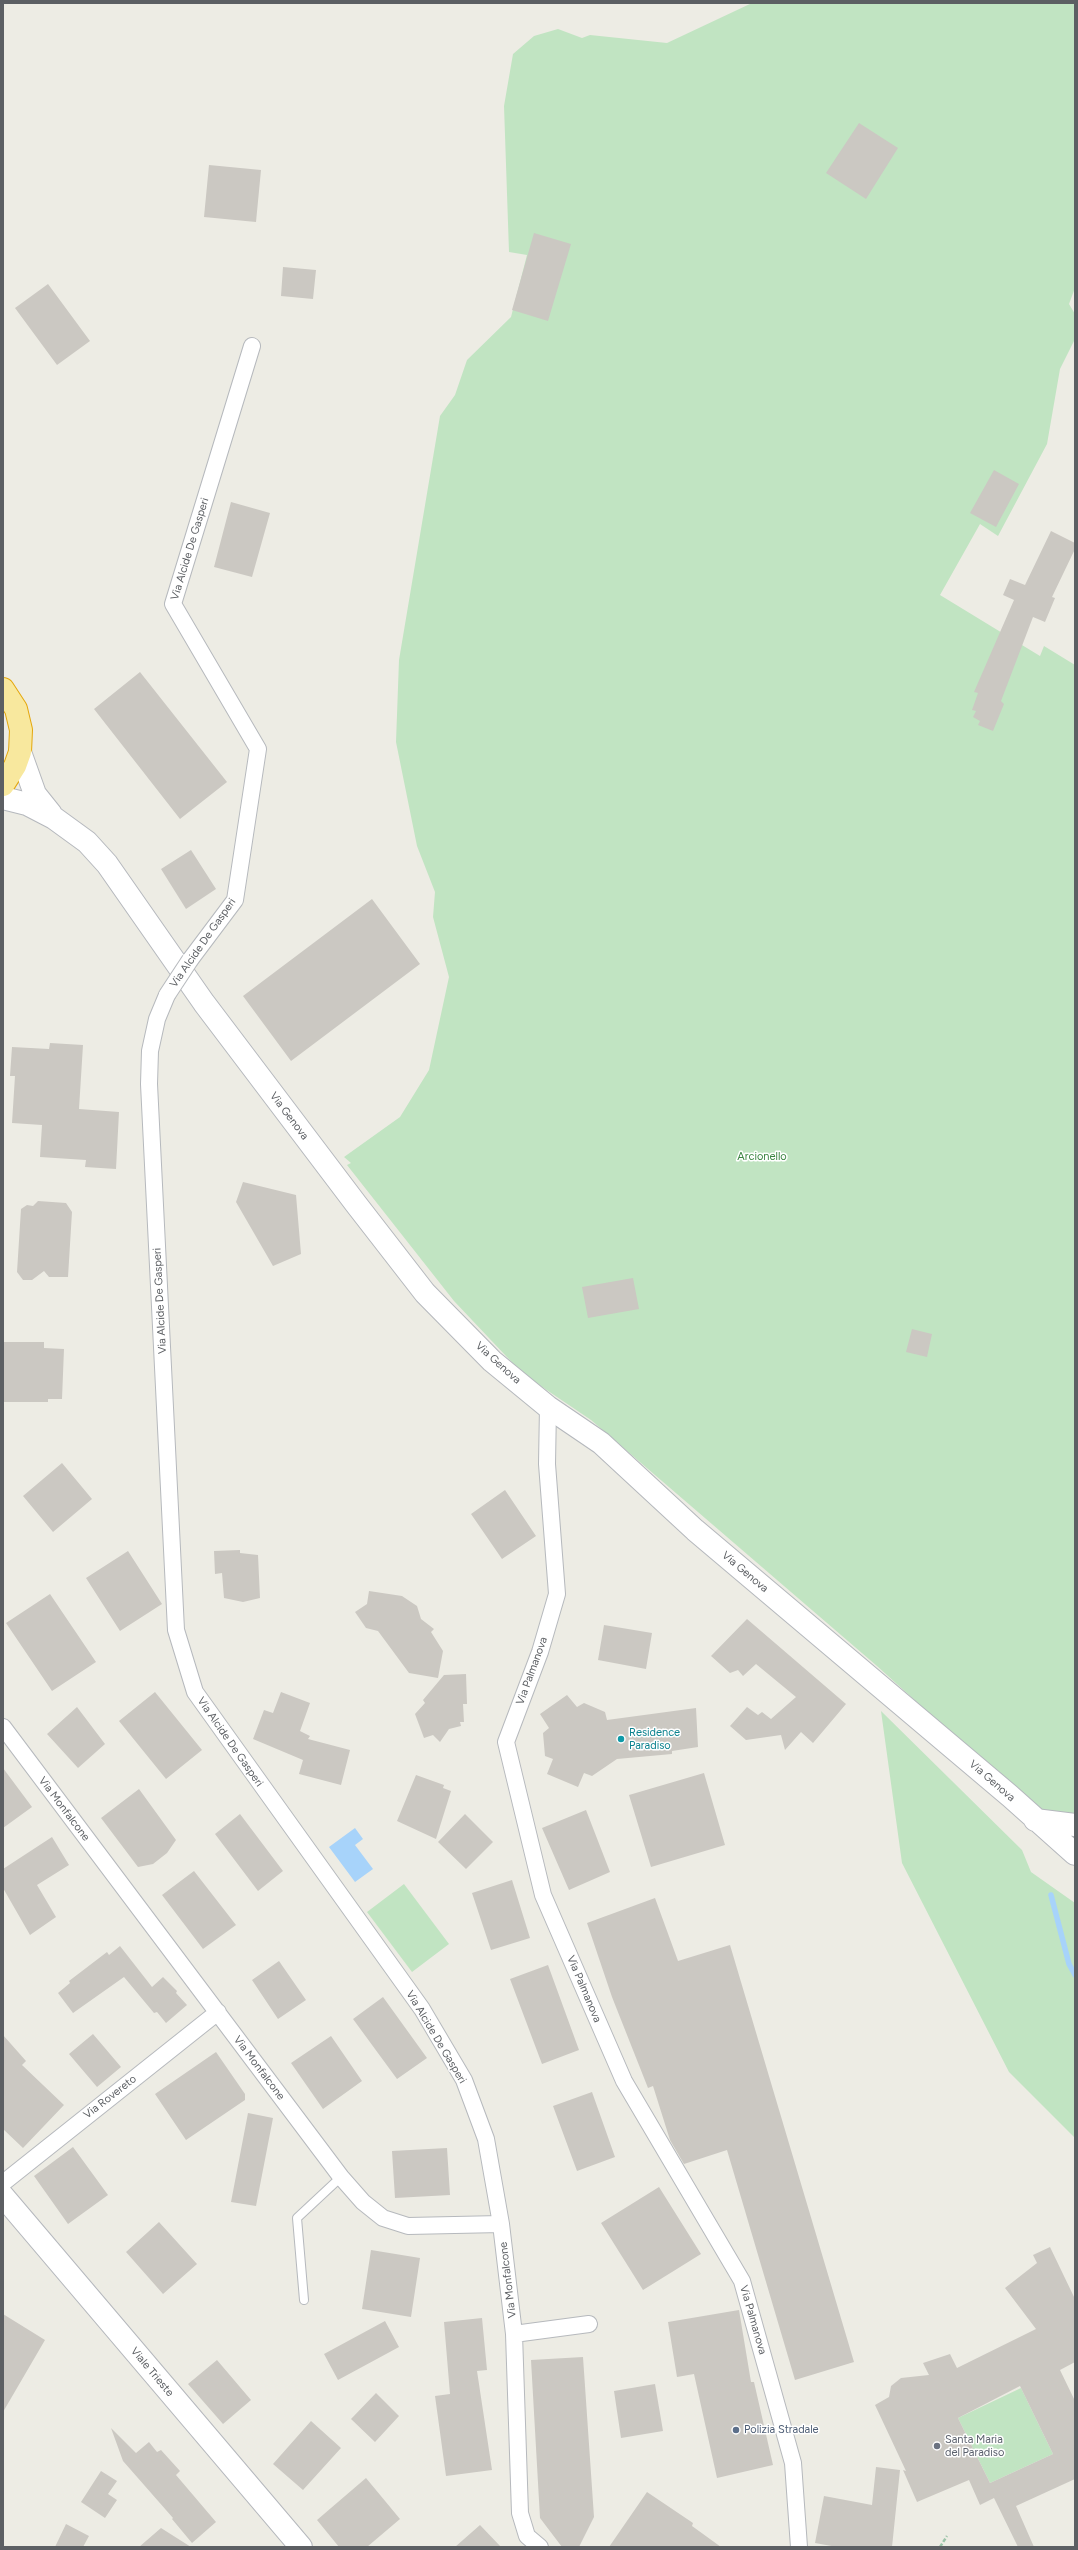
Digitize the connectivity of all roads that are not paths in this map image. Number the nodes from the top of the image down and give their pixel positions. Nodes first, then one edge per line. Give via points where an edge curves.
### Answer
1 (252, 346) dead end
2 (3, 688) edge
3 (20, 752) junction
4 (3, 785) edge
5 (3, 798) edge
6 (54, 818) junction
7 (548, 1407) junction
8 (3, 1727) edge
9 (1035, 1820) junction
10 (1075, 1826) edge
11 (1075, 1854) edge
12 (218, 2012) junction
13 (341, 2177) junction
14 (3, 2182) edge
15 (3, 2196) edge
16 (501, 2224) junction
17 (304, 2300) dead end
18 (589, 2324) dead end
19 (514, 2334) junction
20 (301, 2547) edge
21 (540, 2547) edge
22 (799, 2547) edge

1 - 16 street, Via Alcide De Gasperi, bridge via 173,604 258,749 235,900 167,995 157,1019 150,1051 149,1084 176,1630 195,1692 422,2009 464,2080 486,2139
2 - 3 highway, Via Genova via 16,709 21,730
3 - 4 highway, Via Genova
3 - 6 main road, Via Genova via 35,794
5 - 6 main road, Via Genova via 27,804
6 - 7 main road, Via Genova via 87,842 107,864 204,1004 425,1292 492,1361
7 - 9 main road, Via Genova via 601,1443 695,1530
7 - 22 street, Via Palmanova via 547,1464 557,1594 506,1742 543,1895 624,2082 742,2281 793,2463
8 - 12 street, Via Monfalcone
9 - 10 main road
9 - 11 main road, Via Genova
12 - 13 street, Via Monfalcone
12 - 14 street, Via Rovereto
13 - 16 street, Via Monfalcone via 383,2218 408,2226
13 - 17 lane via 297,2218
15 - 20 main road, Viale Trieste
16 - 19 street, Via Monfalcone
18 - 19 street, Via Monfalcone
19 - 21 street, Via Monfalcone via 520,2513 527,2536

